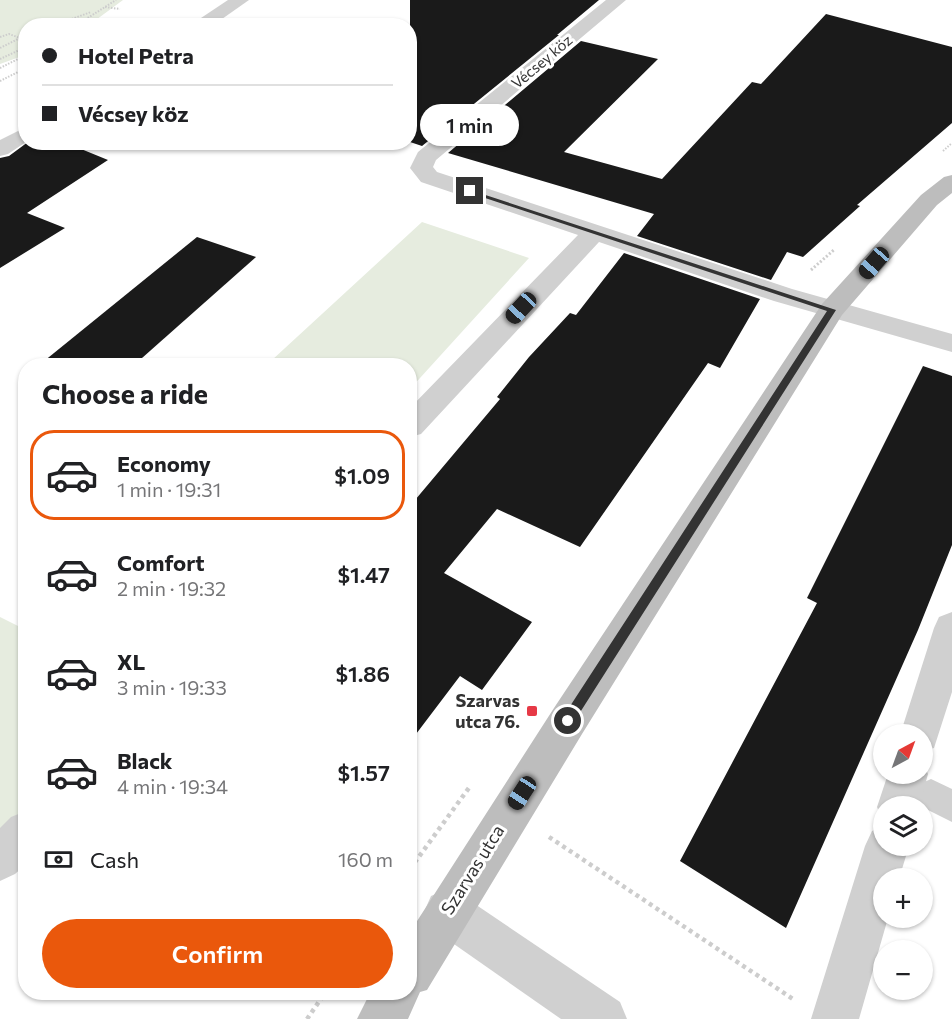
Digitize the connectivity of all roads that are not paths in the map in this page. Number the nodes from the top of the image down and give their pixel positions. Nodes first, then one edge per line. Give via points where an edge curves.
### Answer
1 (240, 0) edge
2 (617, 0) edge
3 (211, 18) edge
4 (18, 138) edge
5 (0, 149) edge
6 (952, 182) edge
7 (594, 233) junction
8 (832, 310) junction
9 (952, 343) edge
10 (417, 419) edge
11 (952, 628) edge
12 (923, 724) edge
13 (18, 840) edge
14 (882, 856) edge
15 (0, 859) edge
16 (447, 912) junction
17 (417, 961) edge
18 (393, 1000) edge
19 (818, 1012) edge
20 (381, 1019) edge
21 (603, 1019) edge

1 - 3 street
2 - 7 street, Vécsey köz via 426,157 421,168 429,177
4 - 5 street
6 - 8 street, Szarvas utca via 929,200
7 - 8 street, Vécsey köz
7 - 10 street
8 - 9 street, Vécsey köz
8 - 16 street, Szarvas utca
11 - 12 street
13 - 15 street
14 - 19 street
16 - 17 street, Szarvas utca
16 - 21 street
18 - 20 street

